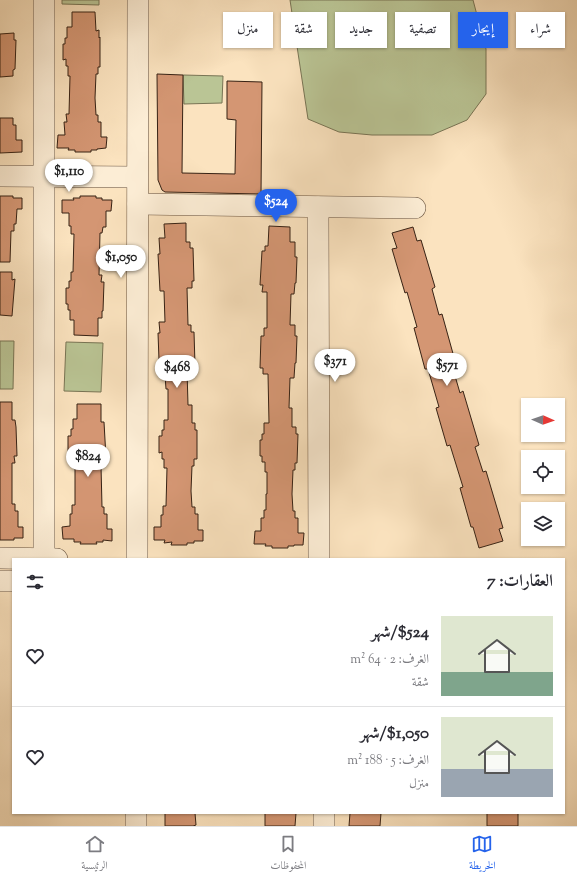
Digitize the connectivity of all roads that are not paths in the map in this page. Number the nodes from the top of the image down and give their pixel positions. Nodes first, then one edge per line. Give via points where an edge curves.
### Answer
1 (44, 0) edge
2 (138, 0) edge
3 (0, 176) edge
4 (44, 176) junction
5 (138, 177) junction
6 (138, 204) junction
7 (318, 207) junction
8 (415, 208) dead end
9 (0, 558) edge
10 (12, 558) edge
11 (44, 558) edge
12 (137, 558) edge
13 (319, 558) edge
14 (0, 580) edge
15 (12, 581) edge
16 (136, 814) edge
17 (324, 814) edge
18 (136, 826) edge
19 (324, 826) edge

1 - 4 street
2 - 5 street
3 - 4 street
4 - 5 street
4 - 11 street
5 - 6 street
6 - 7 street
6 - 12 street
7 - 8 street
7 - 13 street
9 - 10 street
14 - 15 street
16 - 18 street
17 - 19 street

